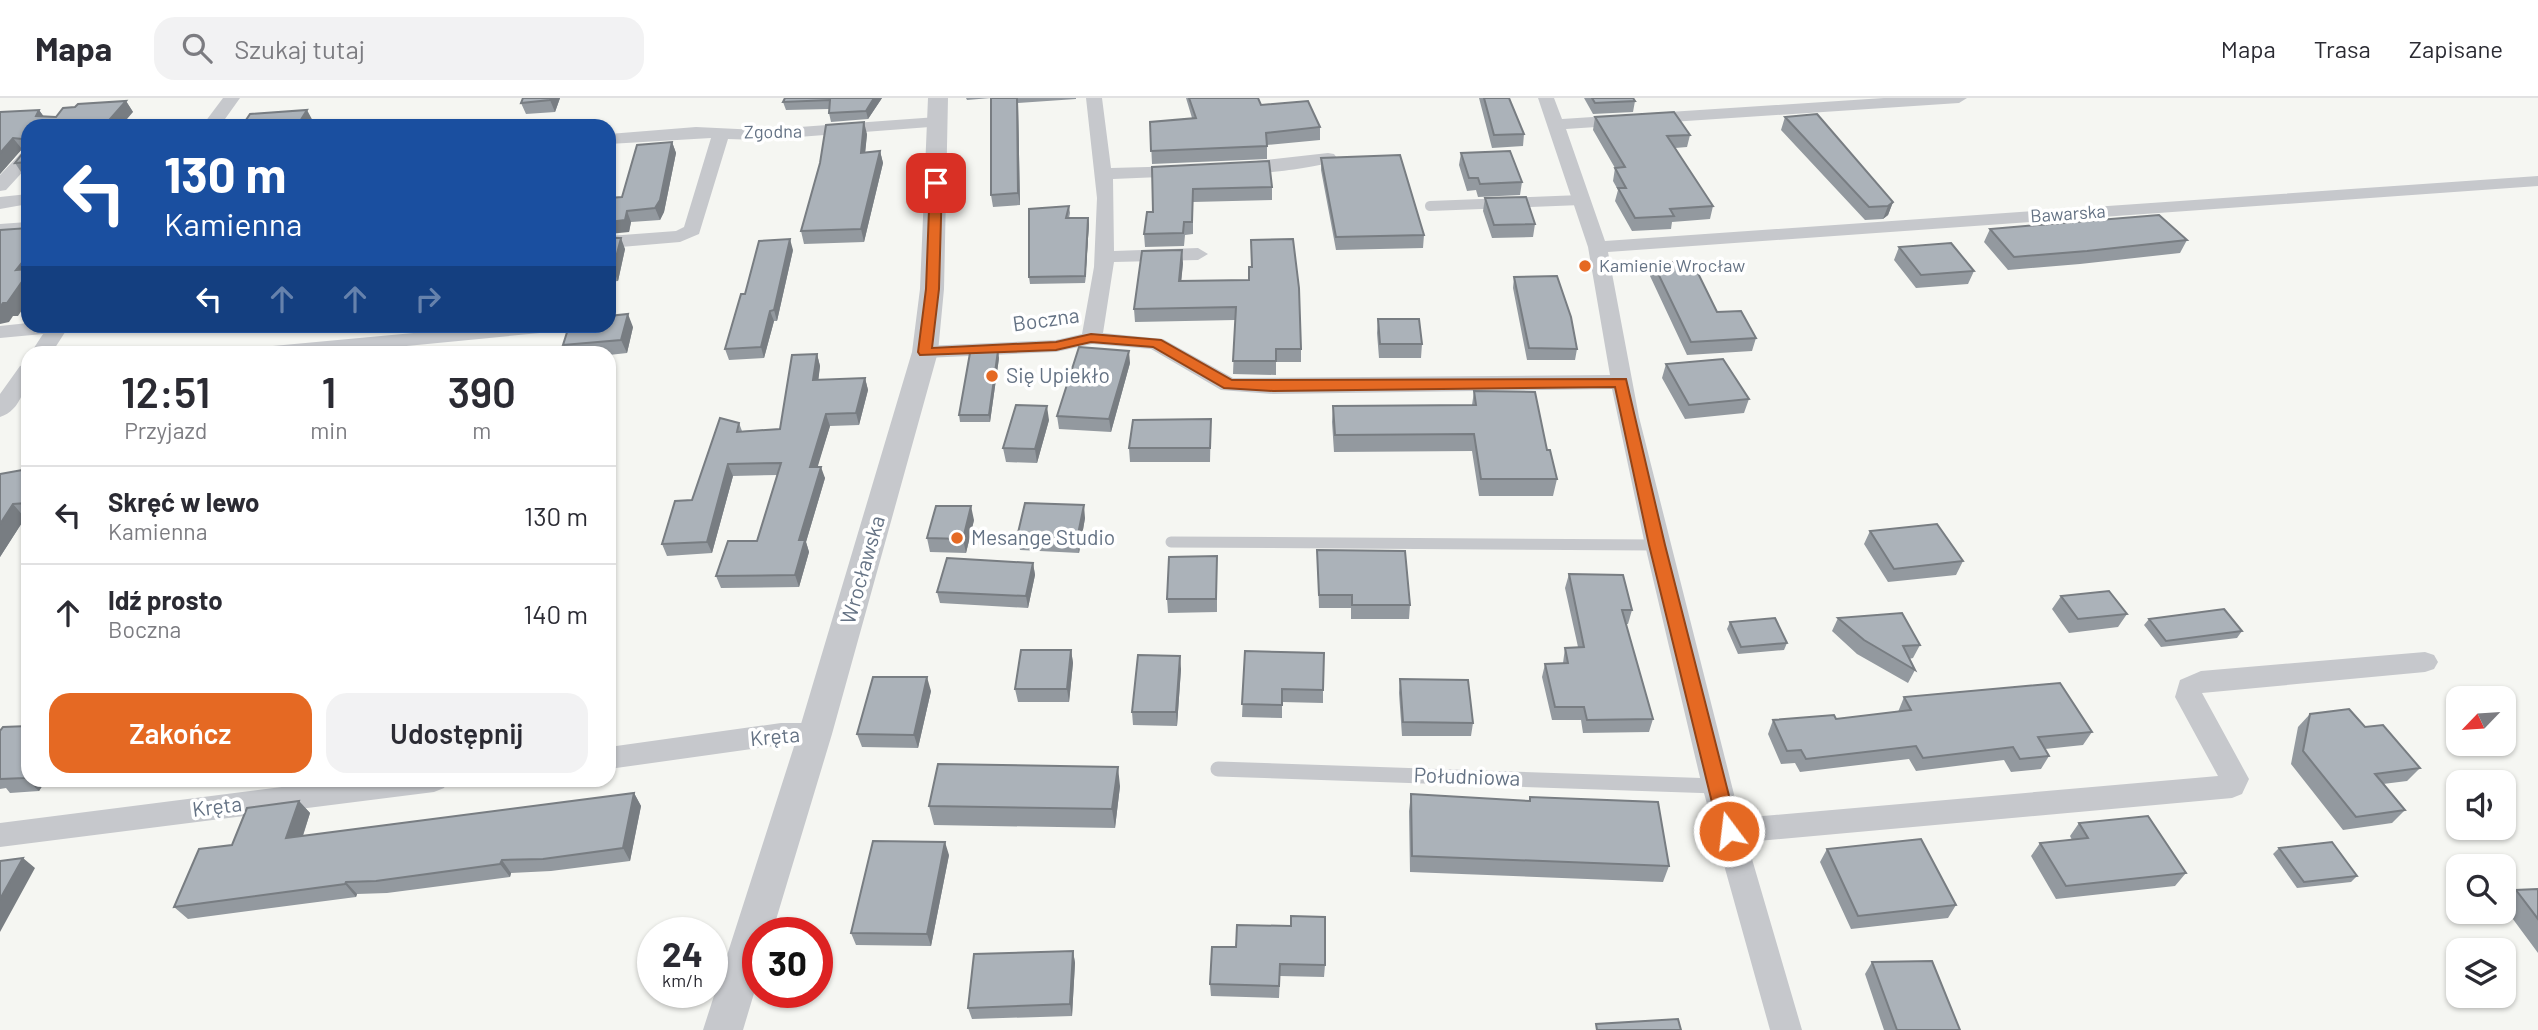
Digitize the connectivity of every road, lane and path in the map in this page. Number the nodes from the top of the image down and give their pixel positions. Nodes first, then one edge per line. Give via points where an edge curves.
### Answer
1 (232, 98) edge
2 (1094, 98) edge
3 (1546, 98) edge
4 (1959, 98) edge
5 (938, 110) edge
6 (216, 119) edge
7 (1555, 125) junction
8 (721, 133) junction
9 (616, 138) edge
10 (1328, 158) edge
11 (21, 164) edge
12 (1223, 169) edge
13 (1196, 170) edge
14 (1104, 174) junction
15 (2538, 181) edge
16 (0, 186) edge
17 (21, 200) edge
18 (1581, 200) junction
19 (0, 203) edge
20 (1430, 206) dead end
21 (21, 228) edge
22 (0, 229) edge
23 (616, 241) edge
24 (1598, 247) junction
25 (1198, 254) dead end
26 (1104, 257) junction
27 (21, 330) edge
28 (0, 332) edge
29 (475, 333) edge
30 (1091, 338) junction
31 (336, 346) edge
32 (925, 352) junction
33 (21, 382) edge
34 (1621, 382) junction
35 (0, 410) edge
36 (1171, 542) dead end
37 (1657, 545) junction
38 (2425, 662) dead end
39 (816, 734) junction
40 (616, 757) edge
41 (1217, 769) dead end
42 (1716, 786) junction
43 (379, 787) edge
44 (1729, 831) junction
45 (0, 835) edge
46 (723, 1030) edge
47 (1786, 1030) edge

1 - 6 street
2 - 14 street, Boczna
3 - 7 street
4 - 7 street
5 - 8 street, Zgodna via 758,135
5 - 32 street, Wrocławska via 932,289
7 - 18 street
8 - 9 street, Zgodna
8 - 23 street via 692,230 680,236
10 - 12 street
11 - 16 street
13 - 14 street
14 - 26 street, Boczna
15 - 24 street, Bawarska
17 - 19 street
18 - 20 lane
18 - 24 street
21 - 22 lane
24 - 34 street
25 - 26 street
26 - 30 street, Boczna
27 - 28 street
29 - 31 street
30 - 32 street, Boczna via 1056,346
30 - 34 street via 1156,343 1229,385
32 - 39 street, Wrocławska
33 - 35 street
34 - 37 street
36 - 37 lane
37 - 42 street
38 - 44 street via 2201,681 2189,687 2188,697 2235,779 2232,786
39 - 40 street, Kręta via 781,734
39 - 46 street, Wrocławska
41 - 42 lane, Południowa
42 - 44 street
43 - 45 street, Kręta
44 - 47 street

